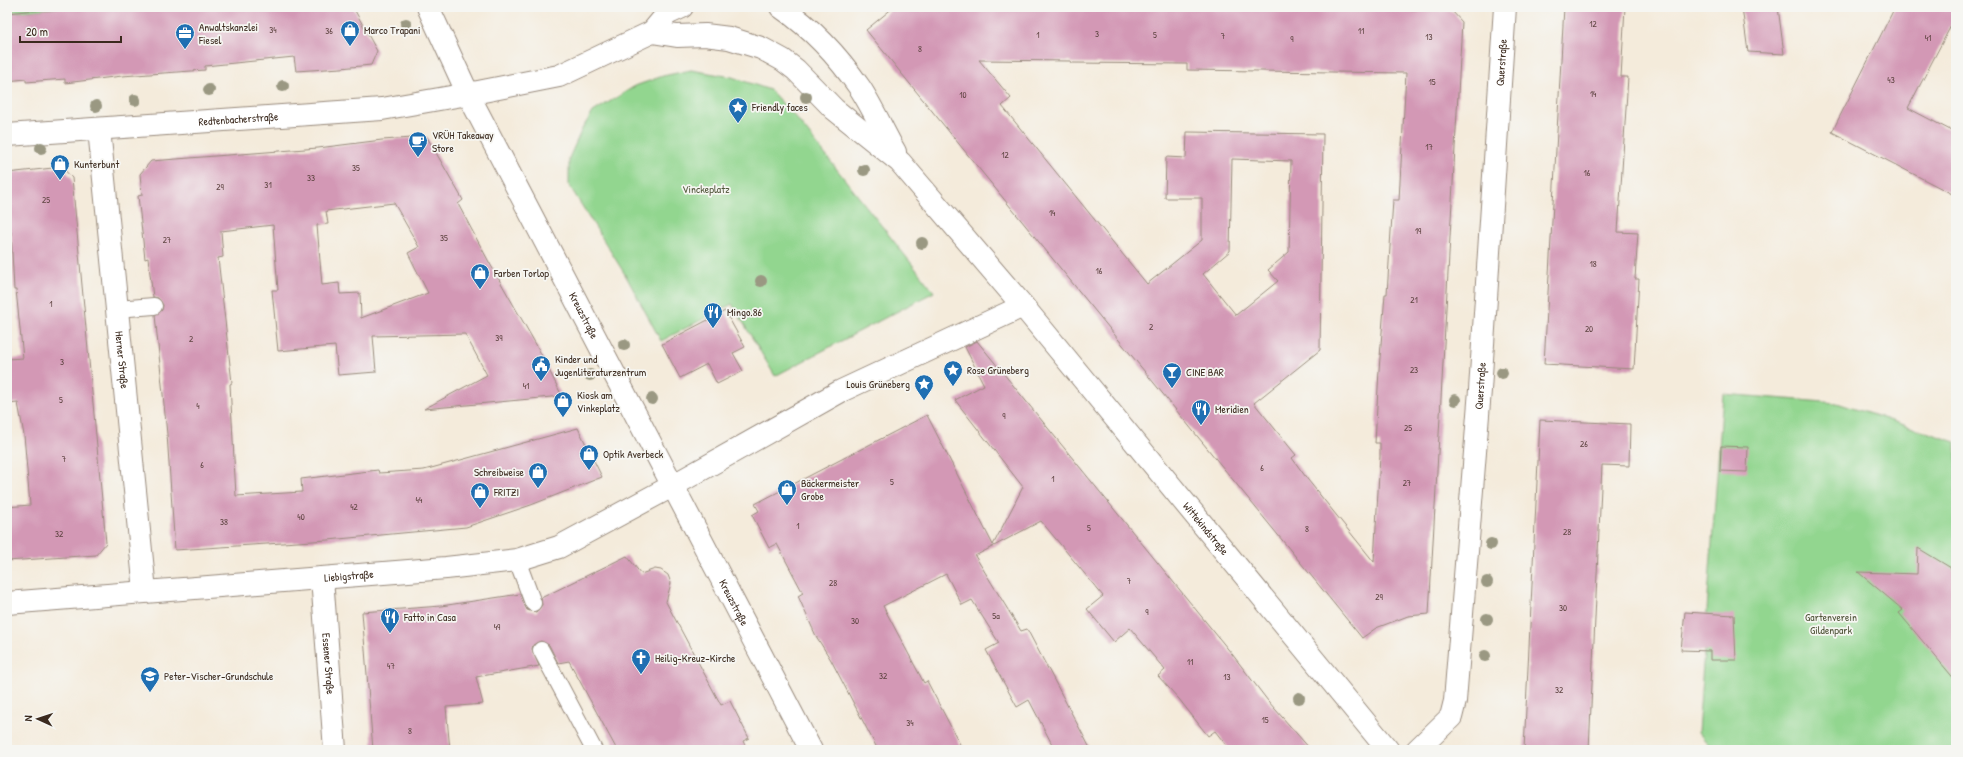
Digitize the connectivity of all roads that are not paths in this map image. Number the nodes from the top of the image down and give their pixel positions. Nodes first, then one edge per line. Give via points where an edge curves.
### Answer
1 (428, 7) edge
2 (682, 7) edge
3 (781, 7) edge
4 (1505, 7) edge
5 (652, 32) junction
6 (468, 94) junction
7 (99, 128) junction
8 (7, 135) edge
9 (900, 162) junction
10 (154, 306) dead end
11 (1024, 306) junction
12 (117, 309) junction
13 (674, 485) junction
14 (517, 560) junction
15 (322, 578) junction
16 (145, 591) junction
17 (7, 603) edge
18 (533, 603) dead end
19 (541, 650) dead end
20 (335, 750) edge
21 (594, 750) edge
22 (811, 750) edge
23 (1388, 750) edge
24 (1417, 750) edge

1 - 6 street, Kreuzstraße
2 - 5 street via 667,14
3 - 9 street via 802,21 827,46 860,88
4 - 24 street, Querstraße via 1480,390 1456,701 1451,717
5 - 6 street via 559,76
5 - 9 street via 677,36 705,35 729,38 761,48 796,70 834,109
6 - 7 street, Redtenbacherstraße via 382,110
6 - 13 street, Kreuzstraße
7 - 8 street, Redtenbacherstraße
7 - 12 street, Herner Straße
9 - 11 street
10 - 12 lane
11 - 13 street via 842,390
11 - 23 street, Wittekindstraße
12 - 16 street, Herner Straße
13 - 14 street, Liebigstraße via 559,547
13 - 22 street, Kreuzstraße
14 - 15 street, Liebigstraße
14 - 18 lane
15 - 16 street, Liebigstraße
15 - 20 street, Essener Straße
16 - 17 street, Liebigstraße
19 - 21 lane

